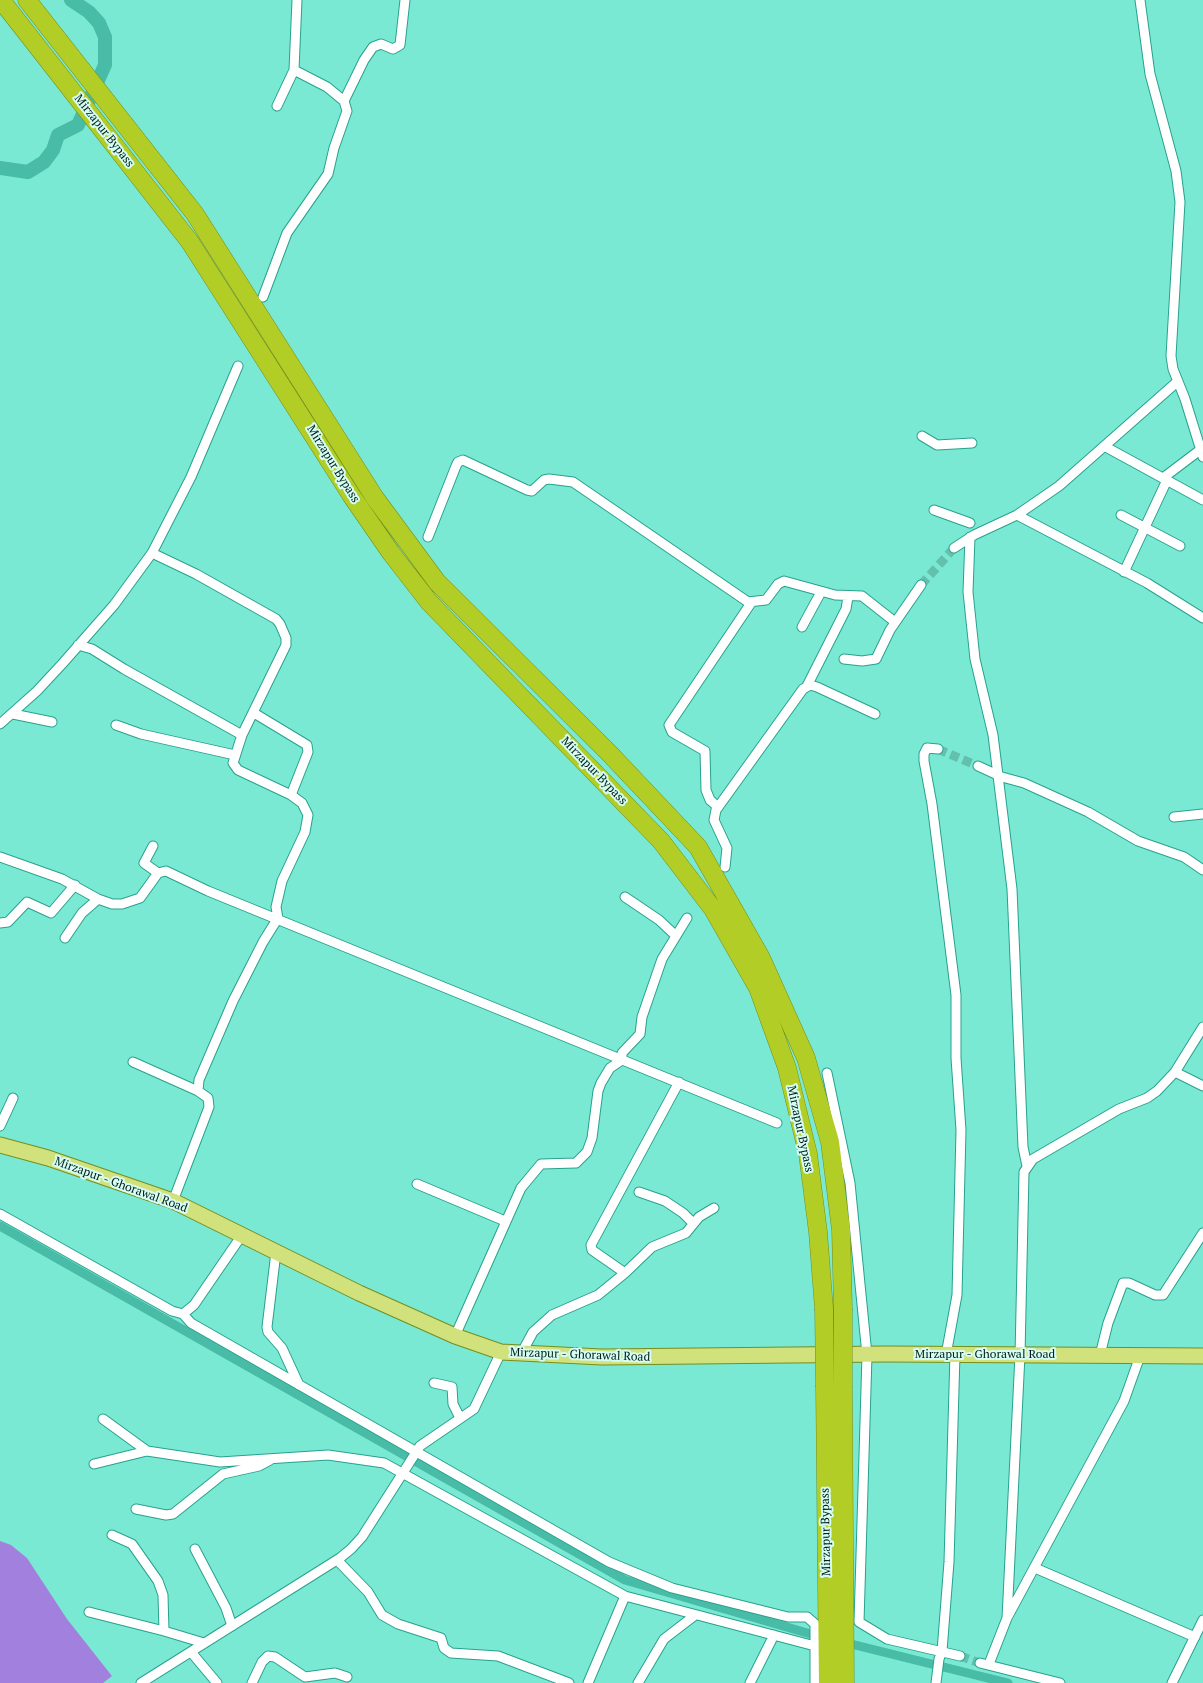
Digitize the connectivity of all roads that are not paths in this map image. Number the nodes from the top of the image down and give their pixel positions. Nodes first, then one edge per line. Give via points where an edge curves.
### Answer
1 (0, 0) edge
2 (27, 0) edge
3 (297, 0) edge
4 (405, 0) edge
5 (1140, 0) edge
6 (294, 70) junction
7 (344, 101) junction
8 (277, 106) dead end
9 (263, 297) dead end
10 (238, 366) dead end
11 (1177, 382) junction
12 (922, 436) dead end
13 (972, 443) dead end
14 (1104, 446) junction
15 (1202, 453) edge
16 (1165, 479) junction
17 (1203, 500) edge
18 (934, 510) dead end
19 (1121, 514) dead end
20 (1017, 515) junction
21 (970, 524) dead end
22 (1145, 526) junction
23 (428, 537) dead end
24 (970, 538) junction
25 (1180, 546) dead end
26 (954, 548) tunnel mouth
27 (152, 554) junction
28 (1124, 572) junction
29 (922, 585) tunnel mouth
30 (821, 592) junction
31 (848, 597) junction
32 (751, 603) junction
33 (1203, 618) edge
34 (895, 622) junction
35 (802, 627) dead end
36 (78, 645) junction
37 (844, 659) dead end
38 (807, 686) junction
39 (254, 713) junction
40 (13, 714) junction
41 (876, 714) dead end
42 (52, 722) dead end
43 (0, 724) edge
44 (116, 725) dead end
45 (242, 735) junction
46 (938, 749) dead end
47 (235, 754) junction
48 (978, 766) tunnel mouth
49 (996, 774) junction
50 (291, 795) junction
51 (718, 807) junction
52 (1203, 814) edge
53 (1174, 817) dead end
54 (154, 846) dead end
55 (0, 857) edge
56 (725, 867) dead end
57 (1203, 870) edge
58 (158, 873) junction
59 (75, 885) junction
60 (625, 897) dead end
61 (98, 899) junction
62 (278, 918) junction
63 (688, 918) dead end
64 (0, 923) edge
65 (675, 935) junction
66 (65, 938) dead end
67 (1203, 1027) edge
68 (622, 1060) junction
69 (133, 1062) dead end
70 (1175, 1072) junction
71 (826, 1073) dead end
72 (679, 1082) junction
73 (1203, 1086) edge
74 (198, 1091) junction
75 (13, 1098) dead end
76 (777, 1123) dead end
77 (0, 1126) edge
78 (0, 1145) edge
79 (1027, 1166) junction
80 (417, 1184) dead end
81 (639, 1192) dead end
82 (173, 1201) junction
83 (714, 1208) dead end
84 (0, 1214) edge
85 (505, 1221) junction
86 (693, 1223) junction
87 (1203, 1233) edge
88 (242, 1235) junction
89 (276, 1252) junction
90 (625, 1273) junction
91 (183, 1314) junction
92 (456, 1336) junction
93 (501, 1352) junction
94 (522, 1354) junction
95 (951, 1354) junction
96 (867, 1355) junction
97 (1020, 1355) junction
98 (1100, 1355) junction
99 (1140, 1356) junction
100 (1203, 1356) edge
101 (434, 1383) dead end
102 (299, 1385) junction
103 (460, 1418) junction
104 (103, 1419) dead end
105 (148, 1451) junction
106 (416, 1453) junction
107 (274, 1458) junction
108 (94, 1464) dead end
109 (406, 1470) junction
110 (136, 1510) dead end
111 (112, 1535) dead end
112 (195, 1550) dead end
113 (337, 1560) junction
114 (1035, 1568) junction
115 (625, 1596) junction
116 (89, 1612) dead end
117 (694, 1616) junction
118 (1007, 1618) junction
119 (1203, 1620) edge
120 (232, 1626) junction
121 (164, 1631) junction
122 (774, 1635) junction
123 (1195, 1637) junction
124 (204, 1643) junction
125 (816, 1643) junction
126 (191, 1652) junction
127 (941, 1655) junction
128 (960, 1656) tunnel mouth
129 (347, 1676) dead end
130 (141, 1683) edge
131 (217, 1683) edge
132 (252, 1683) edge
133 (569, 1683) edge
134 (588, 1683) edge
135 (638, 1683) edge
136 (750, 1683) edge
137 (815, 1683) edge
138 (828, 1683) edge
139 (845, 1683) edge
140 (937, 1683) edge
141 (1060, 1683) edge
142 (1172, 1683) edge

1 - 138 highway, Mirzapur Bypass, bridge via 190,242 391,553 430,602 661,841 713,909 758,988 787,1068 808,1154 818,1232 824,1309
2 - 139 highway, Mirzapur Bypass, bridge via 195,214 375,498 437,582 610,754 698,847 761,958 806,1058 830,1142 841,1230
3 - 6 street
4 - 7 street via 400,45 394,50 381,44 373,48
5 - 11 street via 1150,74 1176,171 1180,202 1171,356
6 - 7 street
6 - 8 street
7 - 9 street via 346,117 328,174 287,233
10 - 27 street via 191,477
11 - 14 street
11 - 15 street
12 - 13 street via 937,445
14 - 16 street
14 - 20 street via 1059,486
15 - 16 street
16 - 17 street
16 - 22 street
18 - 21 street
19 - 22 street
20 - 24 street
20 - 28 street
22 - 25 street
22 - 28 street
23 - 32 street via 460,460 527,490 549,479 573,482
24 - 26 street
24 - 49 street via 968,592 971,620 978,679 993,735
27 - 36 street via 114,605
27 - 39 street via 196,574 280,624 286,645
28 - 33 street
29 - 34 street
30 - 31 street
30 - 32 street via 784,581 766,600
30 - 35 street
31 - 34 street via 862,596
31 - 38 street via 846,609
32 - 51 street via 670,725 672,732 705,751 706,790
34 - 37 street via 876,659
36 - 40 street
36 - 45 street via 92,649
38 - 41 street via 817,687
38 - 51 street
39 - 45 street
39 - 50 street via 307,745 308,752
40 - 42 street
40 - 43 street
44 - 47 street via 140,734
45 - 47 street
46 - 95 street via 930,747 924,754 956,996 961,1130 957,1295
47 - 50 street via 233,763 238,770
48 - 49 street
49 - 57 street via 1088,812 1138,841 1184,857
49 - 79 street via 1012,889 1023,1147
50 - 62 street via 302,803 308,814 305,832 282,881 276,907
51 - 56 street via 714,820 726,842
52 - 53 street
54 - 58 street via 144,864
55 - 59 street
58 - 61 street via 140,898 112,904
58 - 62 street via 166,871
59 - 61 street
59 - 64 street via 51,912 27,902 8,922
60 - 65 street
61 - 66 street via 82,913
62 - 68 street
62 - 74 street via 233,1001 199,1080
63 - 65 street
65 - 68 street via 650,988 640,1034 622,1053
67 - 70 street
68 - 72 street
68 - 85 street via 610,1068 598,1091 592,1138 581,1160 541,1164 536,1168 521,1188
69 - 74 street
70 - 73 street
70 - 79 street via 1147,1098 1118,1109 1032,1159
71 - 96 street via 850,1183
72 - 76 street
72 - 90 street via 590,1248
74 - 82 street via 208,1098 209,1107
75 - 77 street
78 - 82 main road, Mirzapur - Ghorawal Road
79 - 97 street
80 - 85 street
81 - 86 street via 665,1201
82 - 88 main road, Mirzapur - Ghorawal Road
83 - 86 street
84 - 91 street
85 - 92 street
86 - 90 street via 686,1232 652,1247
87 - 98 street via 1163,1295 1123,1283
88 - 89 main road, Mirzapur - Ghorawal Road
88 - 91 street via 194,1305
89 - 92 main road, Mirzapur - Ghorawal Road
89 - 102 street via 266,1327 282,1348
90 - 94 street via 598,1295 552,1315 533,1332
91 - 102 street via 191,1323
92 - 93 main road, Mirzapur - Ghorawal Road
93 - 94 main road, Mirzapur - Ghorawal Road
93 - 103 street via 474,1409
94 - 96 main road, Mirzapur - Ghorawal Road via 602,1357
95 - 96 main road, Mirzapur - Ghorawal Road
95 - 97 main road, Mirzapur - Ghorawal Road
95 - 127 street via 953,1482
96 - 127 street via 859,1622 887,1639
97 - 98 main road, Mirzapur - Ghorawal Road
97 - 118 street
98 - 99 main road, Mirzapur - Ghorawal Road
99 - 100 main road, Mirzapur - Ghorawal Road
99 - 114 street via 1124,1401
101 - 103 street via 452,1387 453,1404
102 - 106 street
103 - 106 street via 423,1444
104 - 105 street
105 - 107 street via 220,1462
105 - 108 street
106 - 109 street
106 - 125 street via 610,1562 672,1588 788,1617 807,1617 814,1624
107 - 109 street via 328,1455 384,1463
107 - 110 street via 259,1466 223,1474 173,1514
109 - 113 street via 362,1537
109 - 115 street
111 - 121 street via 132,1544 158,1580 163,1595
112 - 120 street
113 - 120 street
113 - 133 street via 368,1592 382,1615 398,1624 441,1638 444,1648 451,1653 498,1656
114 - 118 street
114 - 123 street
115 - 117 street
115 - 134 street
116 - 121 street
117 - 122 street
117 - 135 street via 664,1639
118 - 141 street via 984,1663
119 - 123 street
120 - 124 street
121 - 124 street
122 - 125 street
122 - 136 street
123 - 142 street
124 - 126 street
125 - 137 street
126 - 130 street
126 - 131 street
127 - 128 street
127 - 140 street
129 - 132 street via 335,1673 305,1676 268,1656

